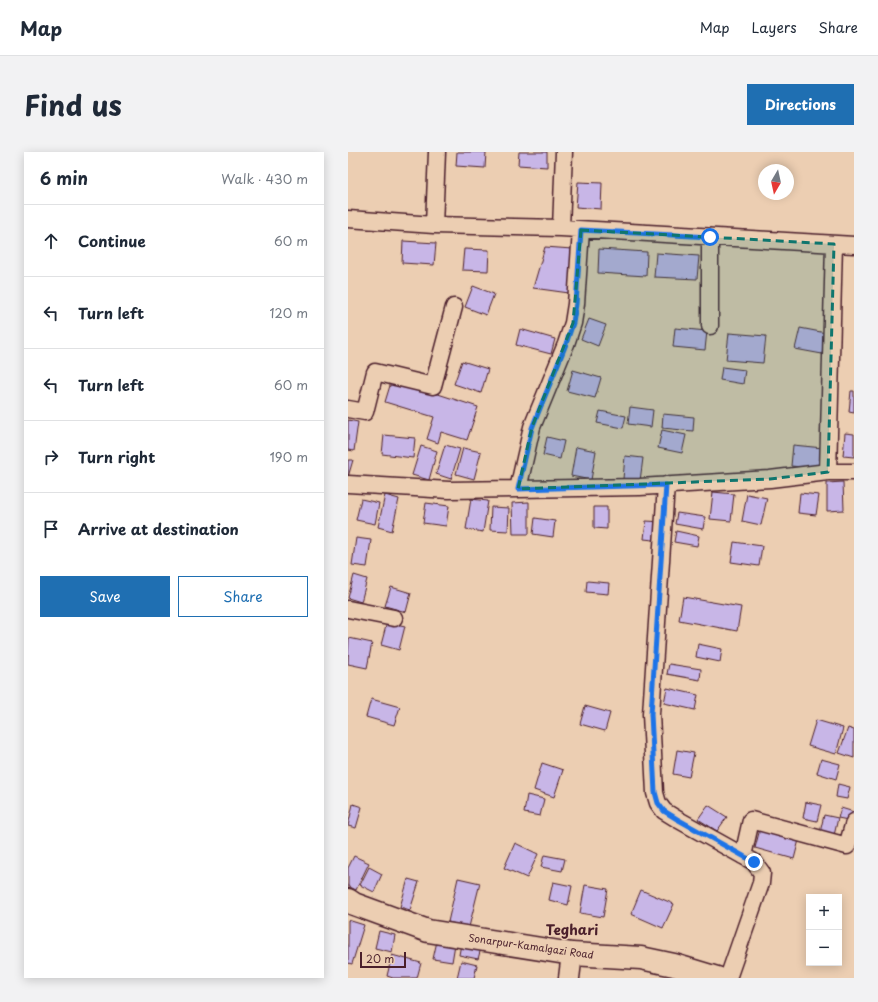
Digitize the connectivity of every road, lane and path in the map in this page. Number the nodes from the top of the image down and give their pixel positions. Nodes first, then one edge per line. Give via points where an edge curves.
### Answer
1 (437, 152) edge
2 (564, 152) edge
3 (348, 219) edge
4 (434, 225) junction
5 (561, 228) junction
6 (581, 230) junction
7 (710, 237) junction
8 (834, 244) junction
9 (854, 245) edge
10 (454, 306) dead end
11 (710, 326) dead end
12 (348, 409) edge
13 (828, 472) junction
14 (854, 472) edge
15 (348, 484) edge
16 (666, 485) junction
17 (518, 489) junction
18 (348, 609) edge
19 (394, 618) dead end
20 (854, 822) edge
21 (743, 856) junction
22 (348, 900) edge
23 (572, 954) junction
24 (569, 978) edge
25 (717, 978) edge
26 (728, 978) edge

1 - 4 street
2 - 5 street
3 - 4 street
4 - 5 street
5 - 6 street
6 - 7 street
6 - 17 street via 573,323 532,428
7 - 8 street
7 - 11 street
8 - 9 street
8 - 13 street
10 - 12 street via 433,386 375,372 364,412
13 - 14 street
13 - 16 street via 770,479
15 - 17 street via 449,490
16 - 17 street
16 - 21 street via 651,714 655,792 664,811
18 - 19 street
20 - 21 street via 847,846 751,820
21 - 26 street via 754,862 762,873 761,883
22 - 23 main road, Sonarpur-Kamalgazi Road via 428,931
23 - 24 street
23 - 25 main road, Sonarpur-Kamalgazi Road via 641,958

